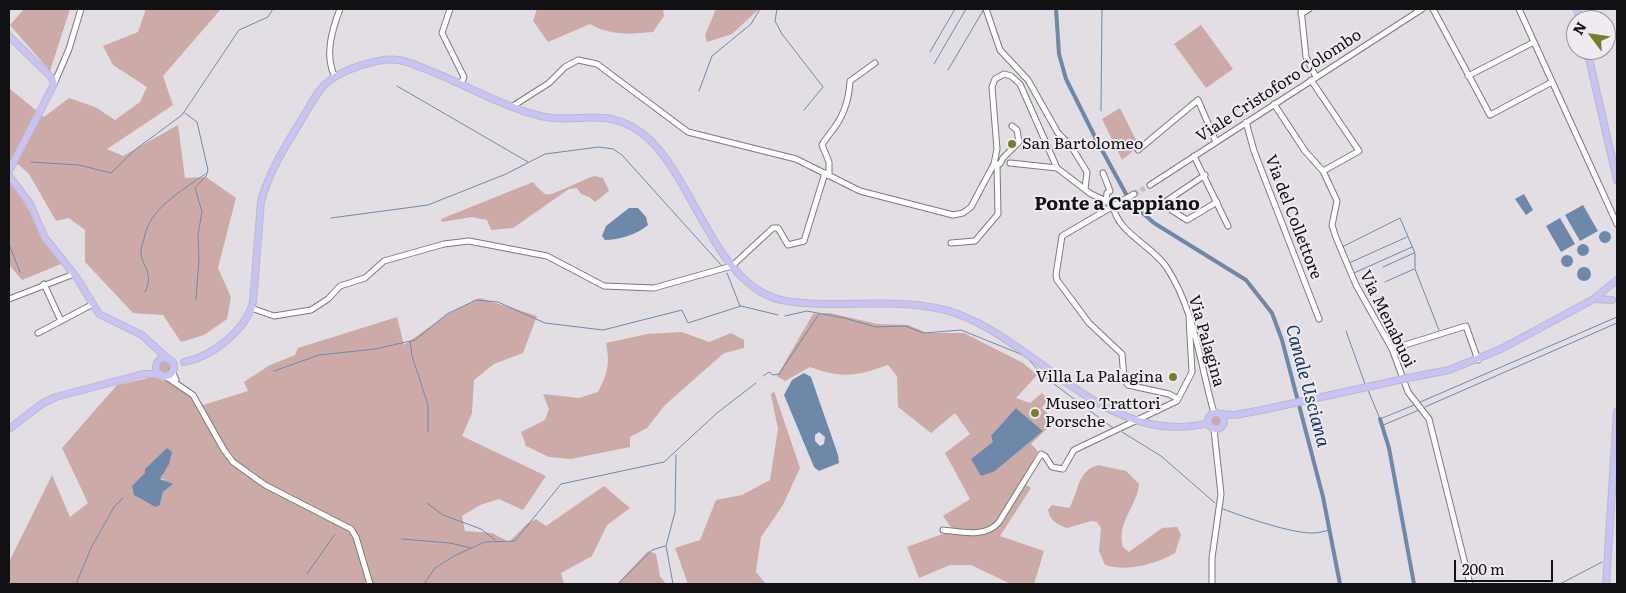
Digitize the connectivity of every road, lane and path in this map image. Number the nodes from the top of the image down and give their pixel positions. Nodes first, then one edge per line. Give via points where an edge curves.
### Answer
1 (81, 9) edge
2 (340, 9) edge
3 (986, 9) edge
4 (1310, 9) edge
5 (1422, 9) edge
6 (1433, 9) edge
7 (1519, 9) edge
8 (451, 11) edge
9 (1301, 11) edge
10 (9, 36) edge
11 (1534, 42) junction
12 (1589, 60) edge
13 (875, 63) dead end
14 (1468, 76) junction
15 (334, 77) junction
16 (1314, 78) junction
17 (1552, 82) junction
18 (54, 84) junction
19 (461, 84) junction
20 (1274, 104) junction
21 (513, 106) junction
22 (1246, 122) junction
23 (1012, 126) dead end
24 (1216, 142) junction
25 (1138, 150) dead end
26 (1194, 156) junction
27 (1010, 163) dead end
28 (997, 164) junction
29 (1057, 168) junction
30 (9, 171) edge
31 (1323, 171) junction
32 (1103, 173) dead end
33 (827, 174) junction
34 (1205, 175) junction
35 (9, 176) edge
36 (1617, 180) edge
37 (1150, 185) tunnel mouth
38 (1085, 189) junction
39 (1134, 194) tunnel mouth
40 (1106, 202) junction
41 (1217, 202) junction
42 (1113, 206) junction
43 (1617, 224) edge
44 (1228, 226) dead end
45 (950, 243) dead end
46 (732, 266) junction
47 (74, 274) junction
48 (1617, 280) edge
49 (44, 284) junction
50 (1610, 288) junction
51 (9, 298) edge
52 (1592, 300) junction
53 (1615, 302) edge
54 (93, 304) junction
55 (251, 308) junction
56 (1189, 317) junction
57 (1319, 320) dead end
58 (61, 321) junction
59 (38, 333) dead end
60 (158, 347) junction
61 (1392, 349) junction
62 (170, 360) junction
63 (1478, 360) junction
64 (184, 362) junction
65 (158, 363) junction
66 (173, 370) junction
67 (143, 374) junction
68 (162, 375) junction
69 (180, 384) junction
70 (1178, 399) junction
71 (1617, 412) edge
72 (1217, 414) junction
73 (1235, 415) junction
74 (1138, 420) junction
75 (1208, 423) junction
76 (1224, 423) junction
77 (9, 429) edge
78 (1214, 430) junction
79 (943, 530) dead end
80 (370, 584) edge
81 (1212, 584) edge
82 (1470, 584) edge
83 (1606, 584) edge

1 - 18 street
2 - 15 street via 331,40 329,62
3 - 38 street via 1000,50 1028,80 1058,133 1087,172
4 - 9 street
5 - 16 street, Viale Cristoforo Colombo
6 - 14 street
7 - 11 street
8 - 19 street via 442,34 464,77
9 - 16 street via 1306,57
10 - 18 main road via 52,78
11 - 14 street
11 - 17 street
12 - 36 main road
13 - 33 street via 850,81 842,114 822,145 829,162
14 - 17 street via 1490,115
15 - 19 main road via 373,62 393,59
15 - 55 main road via 324,86 276,161 264,189
16 - 20 street, Viale Cristoforo Colombo
16 - 31 street via 1359,151
17 - 43 street
18 - 30 main road
19 - 21 main road
20 - 22 street, Viale Cristoforo Colombo
20 - 31 street, Via Menabuoi via 1305,151
21 - 33 street via 549,83 565,67 578,60 588,60 688,132 796,159
21 - 46 main road via 545,117 592,116 616,121 636,130 649,140 666,162
22 - 24 street, Viale Cristoforo Colombo
22 - 57 street, Via del Collettore via 1254,152
23 - 28 street via 1017,130 1020,142
24 - 25 street via 1198,100
24 - 26 street, Viale Cristoforo Colombo
26 - 34 street
26 - 37 street, Viale Cristoforo Colombo
27 - 29 street
28 - 29 street via 992,87 995,79 1004,74 1020,84
28 - 33 street via 971,207 953,215 860,191
28 - 45 street via 998,214 975,241
29 - 38 street
31 - 61 street, Via Menabuoi via 1337,201 1332,225 1335,234 1356,285
32 - 40 street via 1110,191
33 - 46 street via 804,241 788,245 778,228 773,228
34 - 41 street
34 - 41 street via 1162,204 1187,220
35 - 47 main road via 30,204 44,236
38 - 40 street
39 - 42 street
40 - 42 street
41 - 44 street
42 - 56 street, Via Palagina via 1129,231 1162,261 1177,286
42 - 70 street via 1062,236 1056,264 1057,280 1089,323 1122,354 1124,379 1134,388 1169,394
46 - 55 street via 654,288 616,288 604,286 547,256 469,241 444,244 384,261 365,278 340,286 311,310 274,316
46 - 74 main road via 760,292 786,302 911,306 954,313 982,325 1103,406
47 - 49 street
47 - 54 main road
48 - 50 main road
49 - 51 street
49 - 58 street
50 - 52 main road
50 - 53 main road
52 - 53 main road via 1605,298
52 - 63 main road
54 - 58 street
54 - 60 main road via 104,318 142,335
55 - 64 main road via 243,323 228,338 202,358
56 - 70 street via 1192,372
56 - 72 street, Via Palagina
58 - 59 street
60 - 62 main road
60 - 65 main road via 161,355
61 - 63 street via 1466,326
61 - 82 street, Via Menabuoi via 1408,392 1429,419
62 - 64 main road
62 - 65 main road
62 - 66 main road
63 - 73 main road, bridge via 1449,370
64 - 66 main road
65 - 67 main road
65 - 68 main road
66 - 68 main road
66 - 69 street via 173,377
67 - 68 main road
67 - 77 main road via 56,396
68 - 69 street
69 - 80 street via 195,398 234,462 265,485 351,529
70 - 74 street
71 - 83 main road
72 - 73 main road
72 - 75 main road via 1209,417
72 - 76 main road via 1224,418
73 - 76 main road
74 - 75 main road via 1156,425
74 - 79 street via 1074,450 1063,469 1052,468 1041,454 999,522 990,531
75 - 78 main road
76 - 78 main road via 1222,428
78 - 81 street via 1221,494 1212,558

